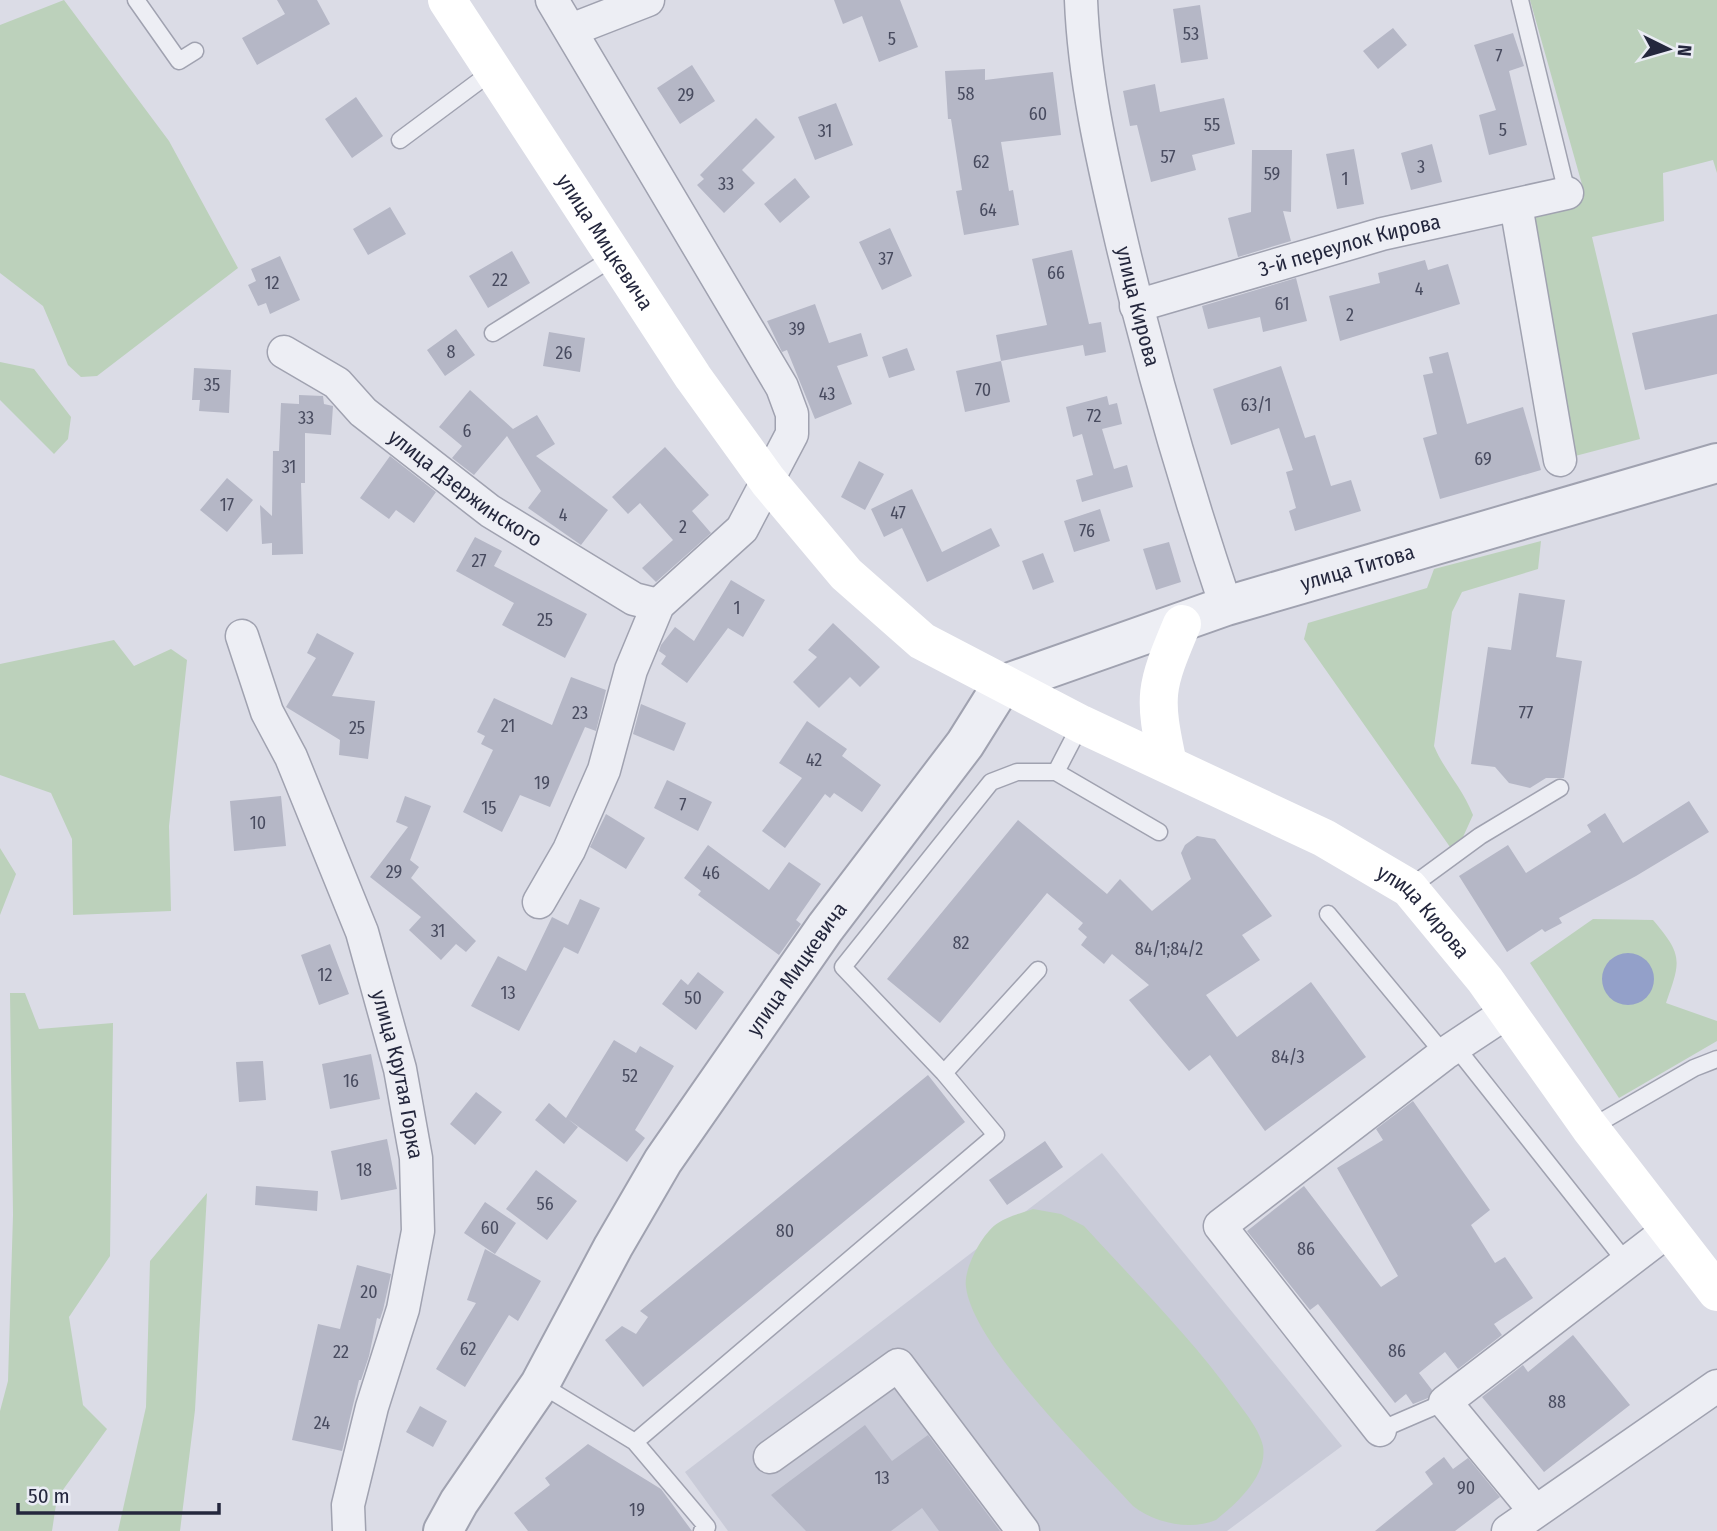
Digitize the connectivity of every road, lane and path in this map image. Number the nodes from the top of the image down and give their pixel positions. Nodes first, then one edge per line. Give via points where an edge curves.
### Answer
1 (136, 0) edge
2 (447, 0) edge
3 (552, 0) edge
4 (648, 0) edge
5 (1081, 0) edge
6 (1520, 0) edge
7 (571, 30) junction
8 (195, 51) dead end
9 (494, 70) junction
10 (400, 140) dead end
11 (1567, 193) joint
12 (1516, 205) junction
13 (614, 257) junction
14 (1136, 306) junction
15 (493, 333) dead end
16 (284, 352) dead end
17 (1560, 460) dead end
18 (1717, 463) edge
19 (768, 481) junction
20 (658, 605) junction
21 (1226, 606) junction
22 (1182, 624) junction
23 (242, 636) dead end
24 (1002, 685) junction
25 (1081, 724) junction
26 (1168, 764) junction
27 (1056, 772) junction
28 (1560, 788) dead end
29 (1159, 832) dead end
30 (1409, 888) junction
31 (539, 902) dead end
32 (1328, 914) dead end
33 (1038, 970) dead end
34 (1506, 1013) junction
35 (1449, 1050) junction
36 (1717, 1059) edge
37 (944, 1073) junction
38 (1590, 1128) junction
39 (1669, 1230) junction
40 (1626, 1262) junction
41 (1716, 1288) edge
42 (540, 1384) junction
43 (1717, 1386) edge
44 (1445, 1402) junction
45 (1381, 1430) joint
46 (635, 1443) junction
47 (769, 1457) dead end
48 (1520, 1524) edge
49 (349, 1531) edge
50 (443, 1531) edge
51 (702, 1531) edge
52 (1023, 1531) edge

1 - 8 lane via 179,61
2 - 9 main road, улица Мицкевича
3 - 7 street
4 - 7 street
5 - 14 street, улица Кирова via 1082,45
6 - 11 lane
7 - 19 street via 782,387 792,414 792,435
9 - 10 lane
9 - 13 main road, улица Мицкевича
11 - 12 street, 3-й переулок Кирова
12 - 14 street, 3-й переулок Кирова via 1382,234
12 - 17 street
13 - 15 lane
13 - 19 main road, улица Мицкевича
14 - 21 street, улица Кирова
16 - 20 street, улица Дзержинского via 337,383 363,412 490,512 634,599
18 - 21 street, улица Титова
19 - 20 street via 742,529
19 - 24 main road, улица Мицкевича via 845,574 922,641
20 - 31 street via 631,670 604,770 569,850
21 - 22 street, улица Титова
22 - 24 street, улица Титова
22 - 26 main road via 1159,678 1156,706
23 - 49 street, улица Крутая Горка via 267,712 296,768 362,932 401,1069 416,1158 418,1231 403,1309 348,1505
24 - 25 main road, улица Кирова
24 - 42 street, улица Мицкевича via 965,744 825,928 663,1161
25 - 26 main road, улица Кирова
25 - 27 lane
26 - 30 main road, улица Кирова via 1324,838
27 - 29 lane
27 - 37 lane via 1017,772 991,782 843,967
28 - 30 lane via 1480,836
30 - 34 main road, улица Кирова via 1485,980
32 - 35 lane
33 - 37 lane
34 - 35 street
34 - 38 main road, улица Кирова
35 - 40 lane
35 - 45 street via 1220,1226
36 - 38 lane
37 - 46 lane via 996,1135
38 - 39 main road, улица Кирова
39 - 40 street
39 - 41 main road, улица Кирова
40 - 44 street
42 - 46 lane
42 - 50 street, улица Мицкевича
43 - 48 street
44 - 45 lane
44 - 48 street
46 - 51 lane via 707,1527
47 - 52 street via 898,1365

